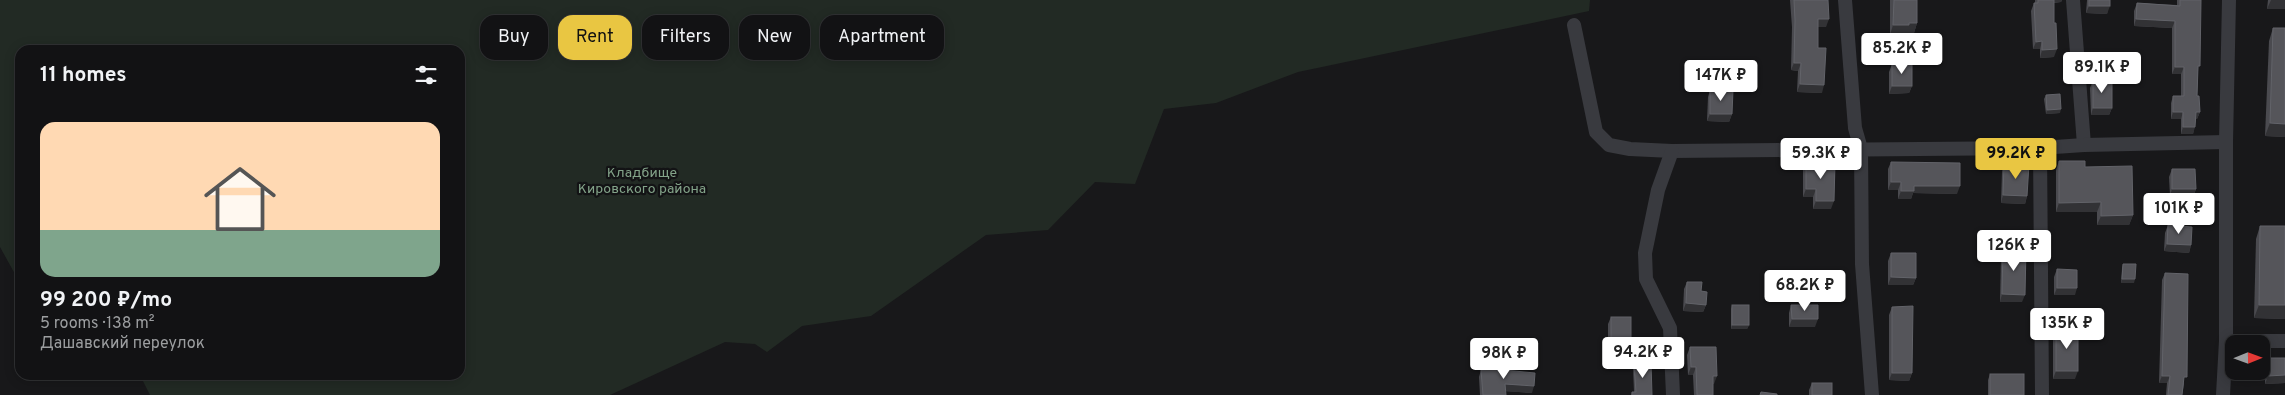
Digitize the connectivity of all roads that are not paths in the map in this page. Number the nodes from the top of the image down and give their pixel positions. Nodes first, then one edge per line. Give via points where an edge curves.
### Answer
1 (1845, 0) edge
2 (2073, 0) edge
3 (2229, 0) edge
4 (1574, 25) dead end
5 (2226, 142) junction
6 (2084, 145) junction
7 (2040, 148) junction
8 (1861, 149) junction
9 (1672, 151) junction
10 (2226, 335) edge
11 (2270, 340) edge
12 (2285, 340) edge
13 (2225, 368) edge
14 (1673, 395) edge
15 (1872, 395) edge
16 (2042, 395) edge
17 (2224, 395) edge

1 - 8 street via 1855,128
2 - 6 street
3 - 5 street
4 - 9 street via 1596,132 1609,145
5 - 6 street
5 - 10 street
6 - 7 street
7 - 8 street
7 - 16 street
8 - 9 street
8 - 15 street via 1862,264
9 - 14 street via 1658,190 1645,253 1646,279 1670,328
11 - 12 street
13 - 17 street

